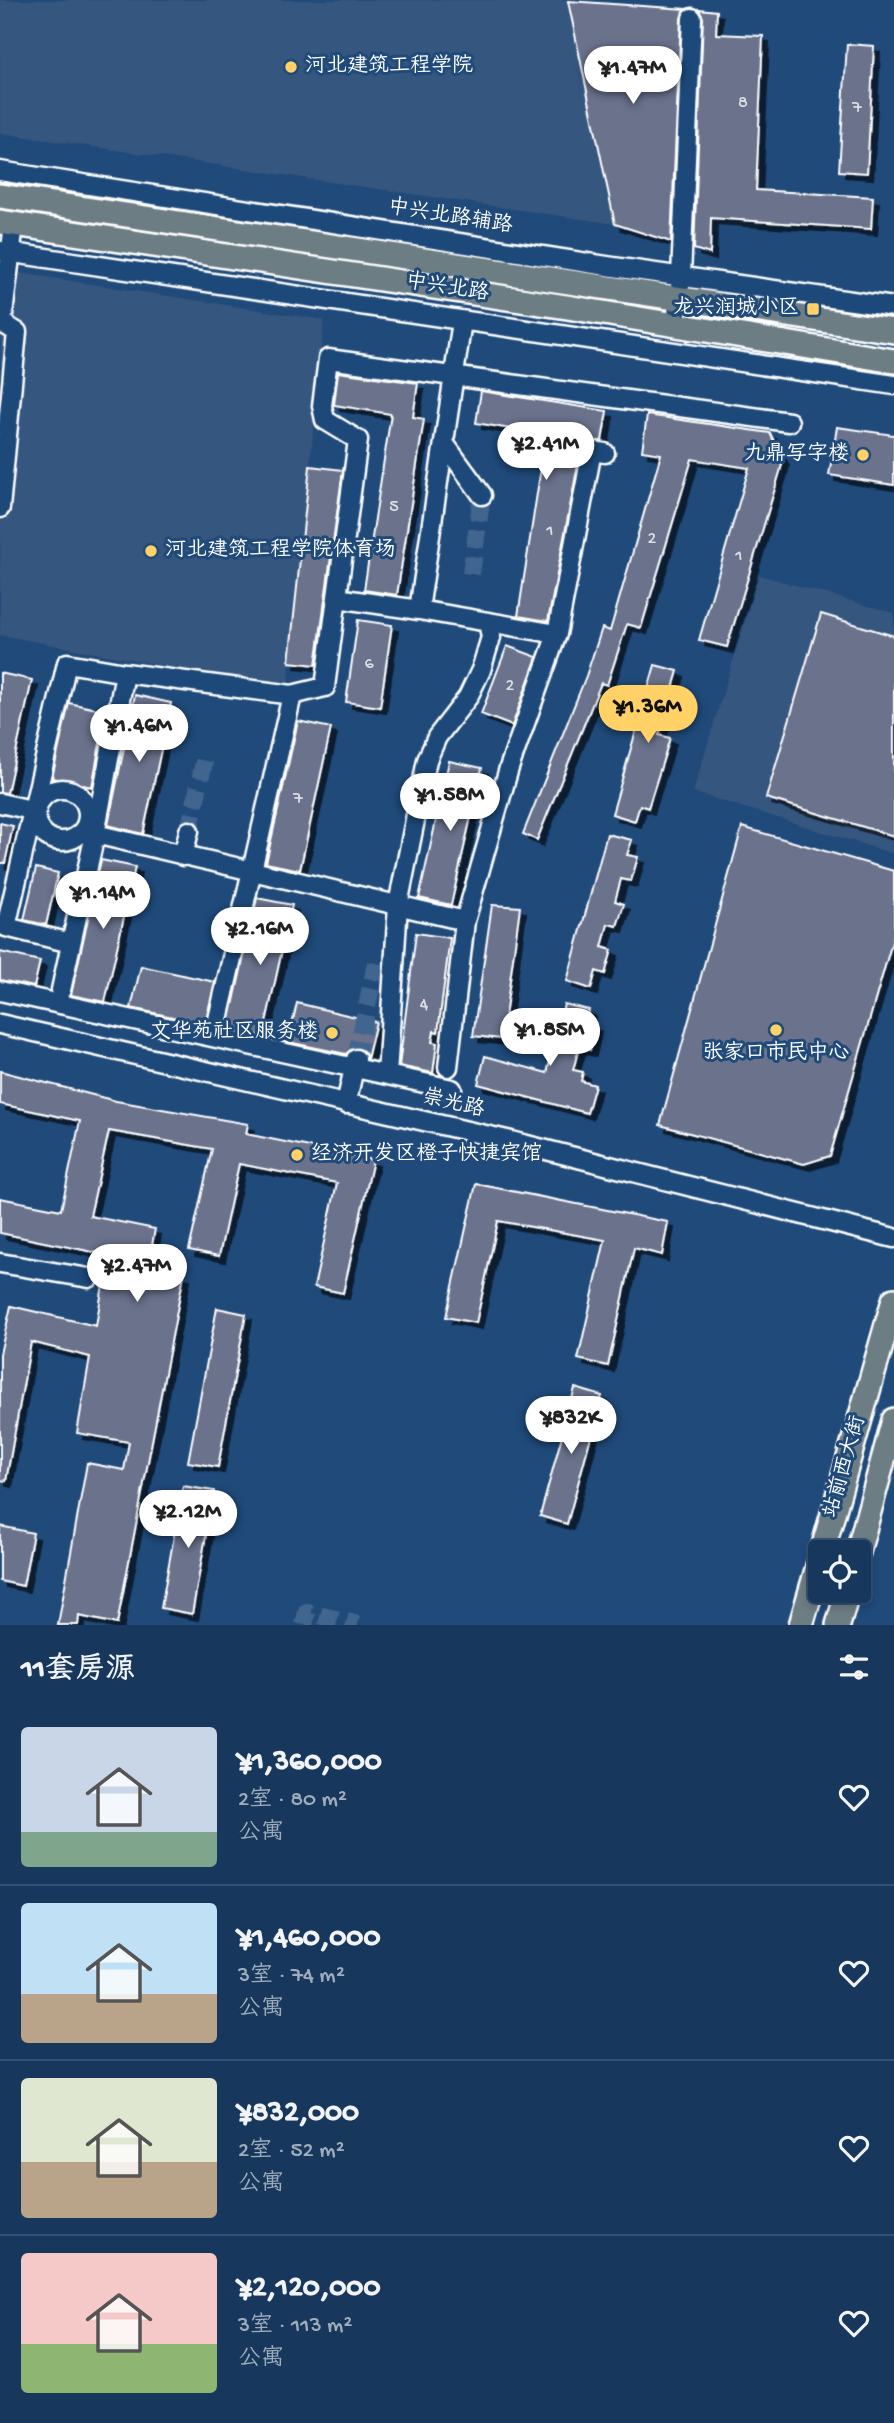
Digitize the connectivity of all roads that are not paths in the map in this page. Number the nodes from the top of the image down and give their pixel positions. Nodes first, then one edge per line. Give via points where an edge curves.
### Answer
1 (692, 18) dead end
2 (0, 171) edge
3 (0, 196) edge
4 (7, 223) edge
5 (5, 252) edge
6 (680, 288) junction
7 (894, 307) edge
8 (462, 321) junction
9 (676, 324) junction
10 (894, 331) edge
11 (894, 361) edge
12 (454, 375) junction
13 (894, 385) edge
14 (789, 422) dead end
15 (444, 443) junction
16 (605, 453) dead end
17 (2, 469) edge
18 (482, 495) tunnel mouth
19 (0, 508) edge
20 (337, 598) junction
21 (419, 610) junction
22 (488, 622) junction
23 (557, 634) junction
24 (125, 673) junction
25 (292, 695) junction
26 (0, 803) edge
27 (35, 810) junction
28 (189, 831) tunnel mouth
29 (89, 833) junction
30 (183, 856) junction
31 (251, 873) junction
32 (398, 905) junction
33 (465, 920) junction
34 (71, 943) junction
35 (61, 990) dead end
36 (0, 991) edge
37 (0, 1024) edge
38 (214, 1037) junction
39 (355, 1063) junction
40 (448, 1067) dead end
41 (387, 1075) junction
42 (452, 1089) dead end
43 (346, 1104) junction
44 (894, 1238) edge
45 (0, 1263) edge
46 (89, 1278) dead end
47 (894, 1300) edge
48 (894, 1419) edge
49 (888, 1464) edge
50 (827, 1540) edge
51 (862, 1540) edge
52 (808, 1602) edge
53 (844, 1603) edge
54 (801, 1625) edge
55 (838, 1625) edge

1 - 6 street
2 - 6 street, 中兴北路辅路
3 - 6 main road, 中兴北路
4 - 5 street
4 - 9 main road, 中兴北路
5 - 8 street
5 - 17 street via 2,323 17,332
6 - 7 street, 中兴北路辅路
6 - 9 street
6 - 10 main road, 中兴北路
8 - 12 street
8 - 13 street
9 - 11 main road, 中兴北路
12 - 14 street
12 - 15 street
12 - 20 street via 328,359 325,420 358,440
15 - 18 street
15 - 21 street
16 - 23 street via 592,451
17 - 19 street
20 - 21 street
20 - 25 street via 325,687
21 - 22 street
22 - 23 street
22 - 32 street via 491,636 481,670 427,760
23 - 33 street via 509,768
24 - 25 street
24 - 27 street via 67,663
24 - 29 street
25 - 31 street
26 - 27 street
27 - 29 street via 39,828 52,840 69,841
27 - 29 street via 52,791 77,793 89,815
27 - 34 street via 6,927
28 - 30 street
29 - 30 street
29 - 34 street
30 - 31 street
31 - 32 street
31 - 38 street
32 - 33 street
32 - 41 street
33 - 40 street
34 - 35 street
36 - 38 street
37 - 43 street, 崇光路
38 - 39 street
39 - 41 street
39 - 43 street
41 - 42 street
43 - 44 street, 崇光路
45 - 46 street
47 - 50 main road, 站前西大街
48 - 49 main road, 站前西大街
49 - 51 main road, 站前西大街
52 - 54 main road, 站前西大街
53 - 55 main road

